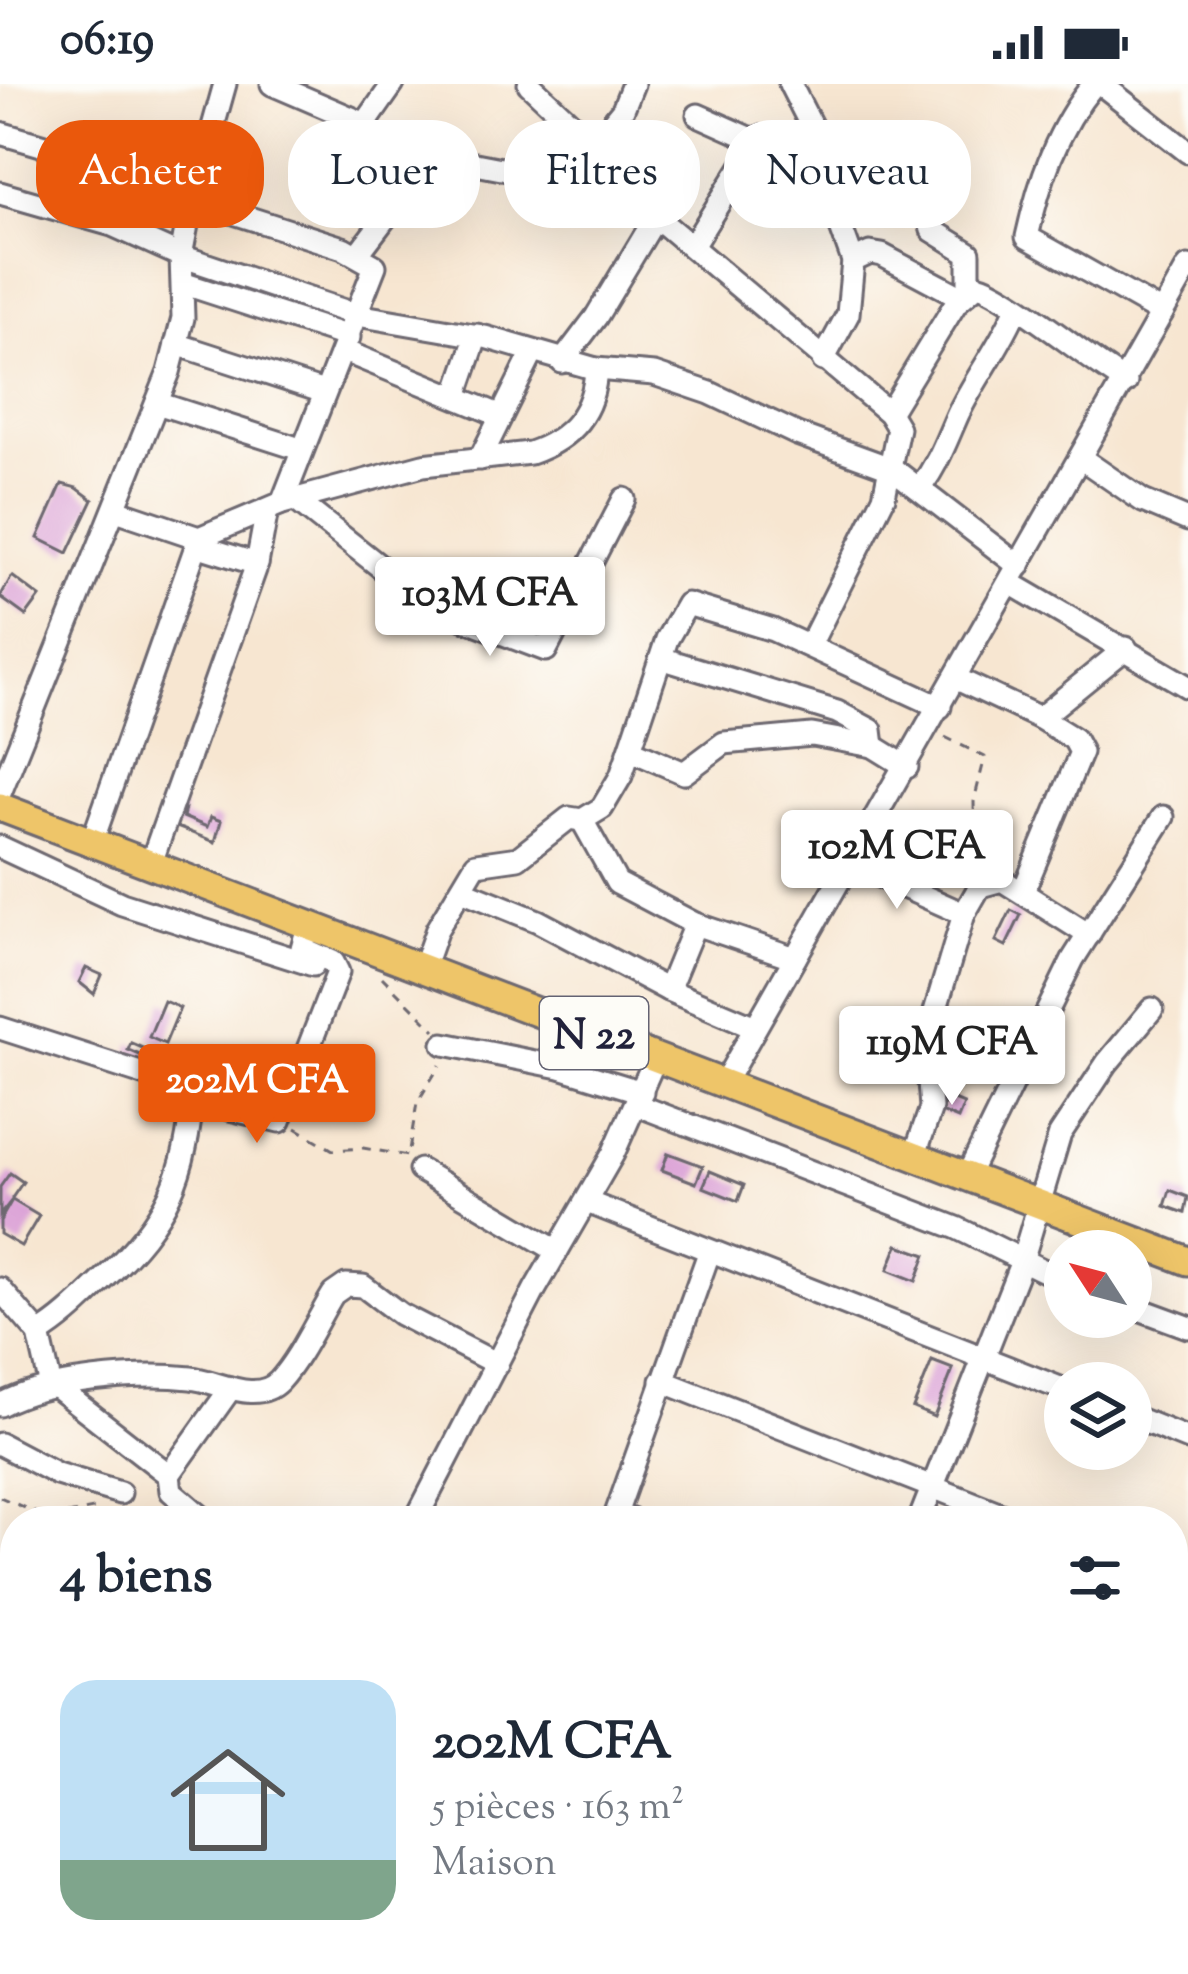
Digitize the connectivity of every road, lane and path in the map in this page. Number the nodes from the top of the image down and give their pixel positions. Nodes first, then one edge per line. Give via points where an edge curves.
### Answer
1 (225, 84) edge
2 (272, 84) edge
3 (393, 84) edge
4 (530, 84) edge
5 (633, 84) edge
6 (790, 84) edge
7 (1097, 84) edge
8 (698, 115) dead end
9 (215, 120) edge
10 (568, 120) edge
11 (614, 120) edge
12 (807, 120) edge
13 (724, 127) edge
14 (0, 134) edge
15 (36, 145) edge
16 (1188, 152) edge
17 (504, 169) edge
18 (724, 192) edge
19 (0, 193) edge
20 (264, 221) edge
21 (187, 228) edge
22 (650, 228) edge
23 (670, 228) edge
24 (842, 228) edge
25 (932, 228) edge
26 (693, 245) junction
27 (357, 255) junction
28 (181, 256) junction
29 (854, 261) junction
30 (1188, 267) edge
31 (185, 284) junction
32 (965, 292) junction
33 (1017, 307) junction
34 (1162, 313) junction
35 (357, 315) junction
36 (477, 335) junction
37 (176, 344) junction
38 (346, 344) junction
39 (532, 354) junction
40 (823, 360) junction
41 (562, 362) junction
42 (596, 369) junction
43 (1126, 382) junction
44 (324, 392) junction
45 (456, 396) junction
46 (157, 404) junction
47 (889, 413) junction
48 (499, 415) junction
49 (300, 449) junction
50 (480, 459) junction
51 (1082, 459) junction
52 (893, 469) junction
53 (920, 488) junction
54 (624, 499) dead end
55 (282, 505) junction
56 (116, 510) junction
57 (1188, 520) edge
58 (199, 542) junction
59 (257, 564) junction
60 (1015, 575) junction
61 (810, 645) junction
62 (1126, 648) junction
63 (664, 659) junction
64 (957, 680) junction
65 (1188, 687) edge
66 (940, 707) junction
67 (1040, 718) junction
68 (928, 730) junction
69 (873, 746) junction
70 (631, 750) junction
71 (907, 766) junction
72 (0, 793) edge
73 (0, 807) edge
74 (1163, 817) dead end
75 (581, 820) junction
76 (92, 842) junction
77 (0, 847) edge
78 (151, 863) junction
79 (852, 863) junction
80 (980, 886) junction
81 (464, 891) junction
82 (1023, 892) junction
83 (964, 914) junction
84 (309, 923) junction
85 (695, 924) junction
86 (1089, 935) junction
87 (387, 953) junction
88 (795, 958) junction
89 (424, 966) junction
90 (338, 972) junction
91 (668, 990) junction
92 (1152, 1009) dead end
93 (755, 1027) junction
94 (0, 1028) edge
95 (445, 1044) junction
96 (656, 1057) junction
97 (724, 1083) junction
98 (194, 1090) junction
99 (639, 1098) junction
100 (280, 1121) junction
101 (914, 1157) junction
102 (420, 1170) dead end
103 (967, 1176) junction
104 (1037, 1201) junction
105 (587, 1202) junction
106 (557, 1251) junction
107 (709, 1253) junction
108 (1022, 1261) junction
109 (1188, 1261) edge
110 (1044, 1272) edge
111 (0, 1289) edge
112 (1152, 1314) edge
113 (1188, 1328) edge
114 (39, 1334) junction
115 (985, 1361) junction
116 (497, 1364) junction
117 (662, 1381) junction
118 (1044, 1382) edge
119 (54, 1387) junction
120 (231, 1388) junction
121 (0, 1405) edge
122 (1152, 1424) edge
123 (1188, 1439) edge
124 (0, 1444) edge
125 (169, 1475) junction
126 (934, 1484) junction
127 (182, 1502) junction
128 (121, 1503) junction
129 (106, 1506) edge
130 (140, 1506) edge
131 (169, 1506) edge
132 (187, 1506) edge
133 (424, 1506) edge
134 (625, 1506) edge
135 (925, 1506) edge
136 (985, 1506) edge

1 - 9 street
2 - 3 street via 364,124
4 - 10 street
5 - 11 street
6 - 12 street
7 - 16 street
7 - 34 street via 1046,166 1027,236
8 - 13 street
14 - 15 street
17 - 27 street via 465,162 452,179 402,196
18 - 26 street
19 - 28 street via 112,225
20 - 27 street
21 - 28 street
22 - 41 street
23 - 26 street
24 - 29 street
25 - 32 street via 969,253
26 - 40 street
27 - 35 street via 375,266
28 - 31 street
28 - 35 street
29 - 32 street via 882,255
29 - 40 street via 848,314
30 - 34 street
31 - 37 street
31 - 38 street
32 - 33 street via 983,285
32 - 47 street
33 - 43 street
33 - 53 street
34 - 43 street
35 - 36 street
35 - 38 street
36 - 39 street
36 - 45 street
37 - 44 street
37 - 46 street
38 - 44 street
38 - 45 street
39 - 41 street
39 - 48 street
40 - 47 street
41 - 42 street
42 - 50 street via 590,405 575,426 530,453
42 - 52 street via 681,383
43 - 51 street
44 - 49 street
45 - 48 street
46 - 49 street
46 - 56 street
47 - 52 street via 901,438
48 - 50 street
49 - 55 street
50 - 55 street via 424,465
51 - 57 street
51 - 60 street
52 - 53 street
52 - 61 street
53 - 60 street
54 - 55 street via 546,650 398,594 392,576
55 - 58 street
55 - 59 street
56 - 58 street
56 - 72 street
58 - 59 street
58 - 76 street
59 - 78 street
60 - 62 street
60 - 64 street
61 - 63 street via 693,603 680,612
61 - 66 street
62 - 65 street
62 - 67 street
63 - 69 street via 837,712 872,730
63 - 70 street
64 - 66 street
64 - 67 street
66 - 68 street
67 - 82 street via 1082,752
68 - 71 street
68 - 80 path via 986,757 970,853
69 - 70 street via 812,735 738,740 684,773
69 - 71 street
70 - 75 street via 607,801
71 - 79 street
73 - 76 main road, N 22
74 - 86 street
75 - 81 street via 568,818 518,858 480,862
75 - 85 street via 616,884
76 - 78 main road, N 22
77 - 90 street via 122,904
78 - 84 main road, N 22
79 - 83 street
79 - 88 street
80 - 82 street via 994,878
80 - 83 street
81 - 89 street
81 - 91 street
82 - 86 street
83 - 101 street via 926,1042 932,1108
84 - 87 main road, N 22
84 - 90 street via 302,948
85 - 88 street
85 - 91 street
86 - 103 street
87 - 89 main road, N 22
87 - 95 path via 381,975
88 - 93 street
89 - 96 main road, N 22
90 - 100 street
91 - 93 street
92 - 104 street via 1060,1134
93 - 97 street
94 - 98 street
95 - 99 street via 560,1067
95 - 100 path via 417,1103 408,1156 333,1150
96 - 97 main road, N 22
96 - 99 street
97 - 101 main road, N 22
98 - 100 street
98 - 114 street via 188,1151 170,1202 140,1245
99 - 105 street
99 - 108 street
101 - 103 main road, N 22
102 - 106 street
103 - 104 main road, N 22
104 - 108 street
104 - 109 main road, N 22
105 - 106 street
105 - 107 street
106 - 116 street
107 - 115 street
107 - 117 street
108 - 110 street
108 - 115 street
111 - 114 street
112 - 113 street
114 - 119 street
115 - 118 street
115 - 126 street
116 - 120 street via 363,1286 346,1285 278,1383 258,1392
116 - 133 street
117 - 126 street
117 - 134 street
119 - 120 street via 191,1378
119 - 121 street
119 - 125 street
120 - 125 street
122 - 123 street
124 - 128 street
125 - 127 street
126 - 135 street
126 - 136 street
127 - 131 path
127 - 132 street
128 - 129 path
128 - 130 path

